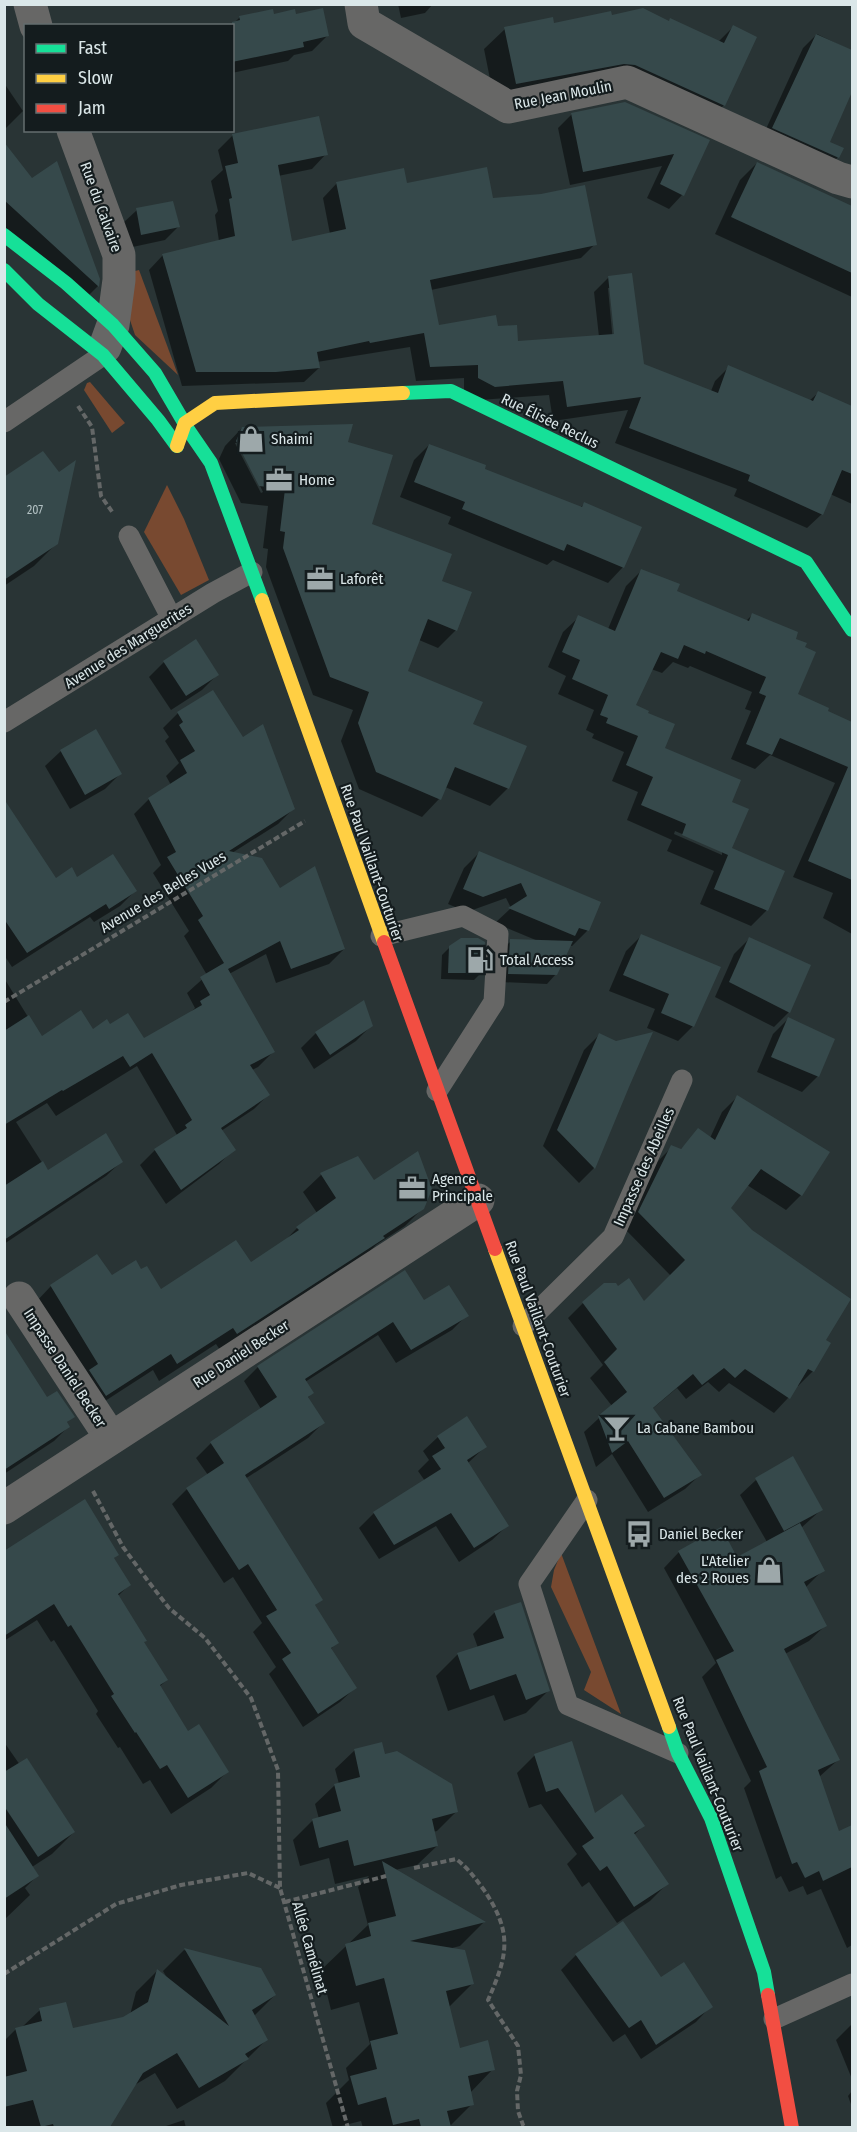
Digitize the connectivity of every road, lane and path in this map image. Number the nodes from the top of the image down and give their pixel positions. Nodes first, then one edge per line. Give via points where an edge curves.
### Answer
1 (30, 4) edge
2 (360, 4) edge
3 (35, 24) edge
4 (74, 132) edge
5 (852, 182) edge
6 (4, 235) edge
7 (4, 270) edge
8 (108, 340) junction
9 (62, 383) junction
10 (4, 422) edge
11 (186, 423) junction
12 (203, 485) dead end
13 (234, 526) junction
14 (129, 536) joint
15 (252, 572) junction
16 (172, 619) junction
17 (852, 630) edge
18 (4, 722) edge
19 (334, 803) junction
20 (381, 936) junction
21 (4, 1002) edge
22 (682, 1080) dead end
23 (437, 1091) junction
24 (478, 1200) junction
25 (19, 1298) dead end
26 (523, 1326) junction
27 (111, 1438) junction
28 (77, 1461) junction
29 (587, 1500) junction
30 (4, 1508) edge
31 (678, 1752) junction
32 (414, 1868) dead end
33 (386, 1876) dead end
34 (280, 1888) junction
35 (285, 1902) junction
36 (4, 1974) edge
37 (852, 1984) edge
38 (774, 2019) junction
39 (348, 2127) edge
40 (527, 2127) edge
41 (792, 2127) edge

1 - 3 street
2 - 5 street, Rue Jean Moulin via 364,22 508,107 627,82
4 - 8 street, Rue du Calvaire via 119,255 119,280
6 - 8 main road, Rue Paul Vaillant-Couturier via 66,283
7 - 8 main road, Rue Paul Vaillant-Couturier via 39,304
8 - 9 lane
8 - 11 main road, Rue Paul Vaillant-Couturier via 154,373
8 - 11 main road, Rue Paul Vaillant-Couturier via 179,450
9 - 10 lane
9 - 14 path via 92,427 101,496
11 - 13 main road, Rue Paul Vaillant-Couturier via 211,463
11 - 17 main road, Rue Élisée Reclus via 214,403 451,391 806,562
12 - 13 main road, Rue Paul Vaillant-Couturier
13 - 15 main road, Rue Paul Vaillant-Couturier
14 - 16 lane
15 - 16 lane, Avenue des Marguerites
15 - 19 main road, Rue Paul Vaillant-Couturier
16 - 18 lane, Avenue des Marguerites
19 - 20 main road, Rue Paul Vaillant-Couturier
19 - 21 path, Avenue des Belles Vues
20 - 23 main road, Rue Paul Vaillant-Couturier
20 - 23 lane via 463,916 498,934 494,1002
22 - 26 lane, Impasse des Abeilles via 613,1237
23 - 24 main road, Rue Paul Vaillant-Couturier
24 - 26 main road, Rue Paul Vaillant-Couturier
24 - 27 street, Rue Daniel Becker
25 - 27 street, Impasse Daniel Becker
26 - 29 main road, Rue Paul Vaillant-Couturier
27 - 28 street, Rue Daniel Becker
28 - 30 street, Rue Daniel Becker
28 - 34 path, Allée Camélinat via 123,1547 169,1608 205,1638 251,1698 278,1770
29 - 31 main road, Rue Paul Vaillant-Couturier
29 - 31 lane via 529,1584 568,1705
31 - 38 main road, Rue Paul Vaillant-Couturier via 711,1818 764,1972
32 - 40 path via 456,1858 469,1868 502,1924 502,1968 488,2000 518,2046 518,2110
33 - 35 path
34 - 35 path, Allée Camélinat
34 - 36 path via 248,1873 181,1885 116,1904
35 - 39 path, Allée Camélinat
37 - 38 lane
38 - 41 main road, Rue Paul Vaillant-Couturier

